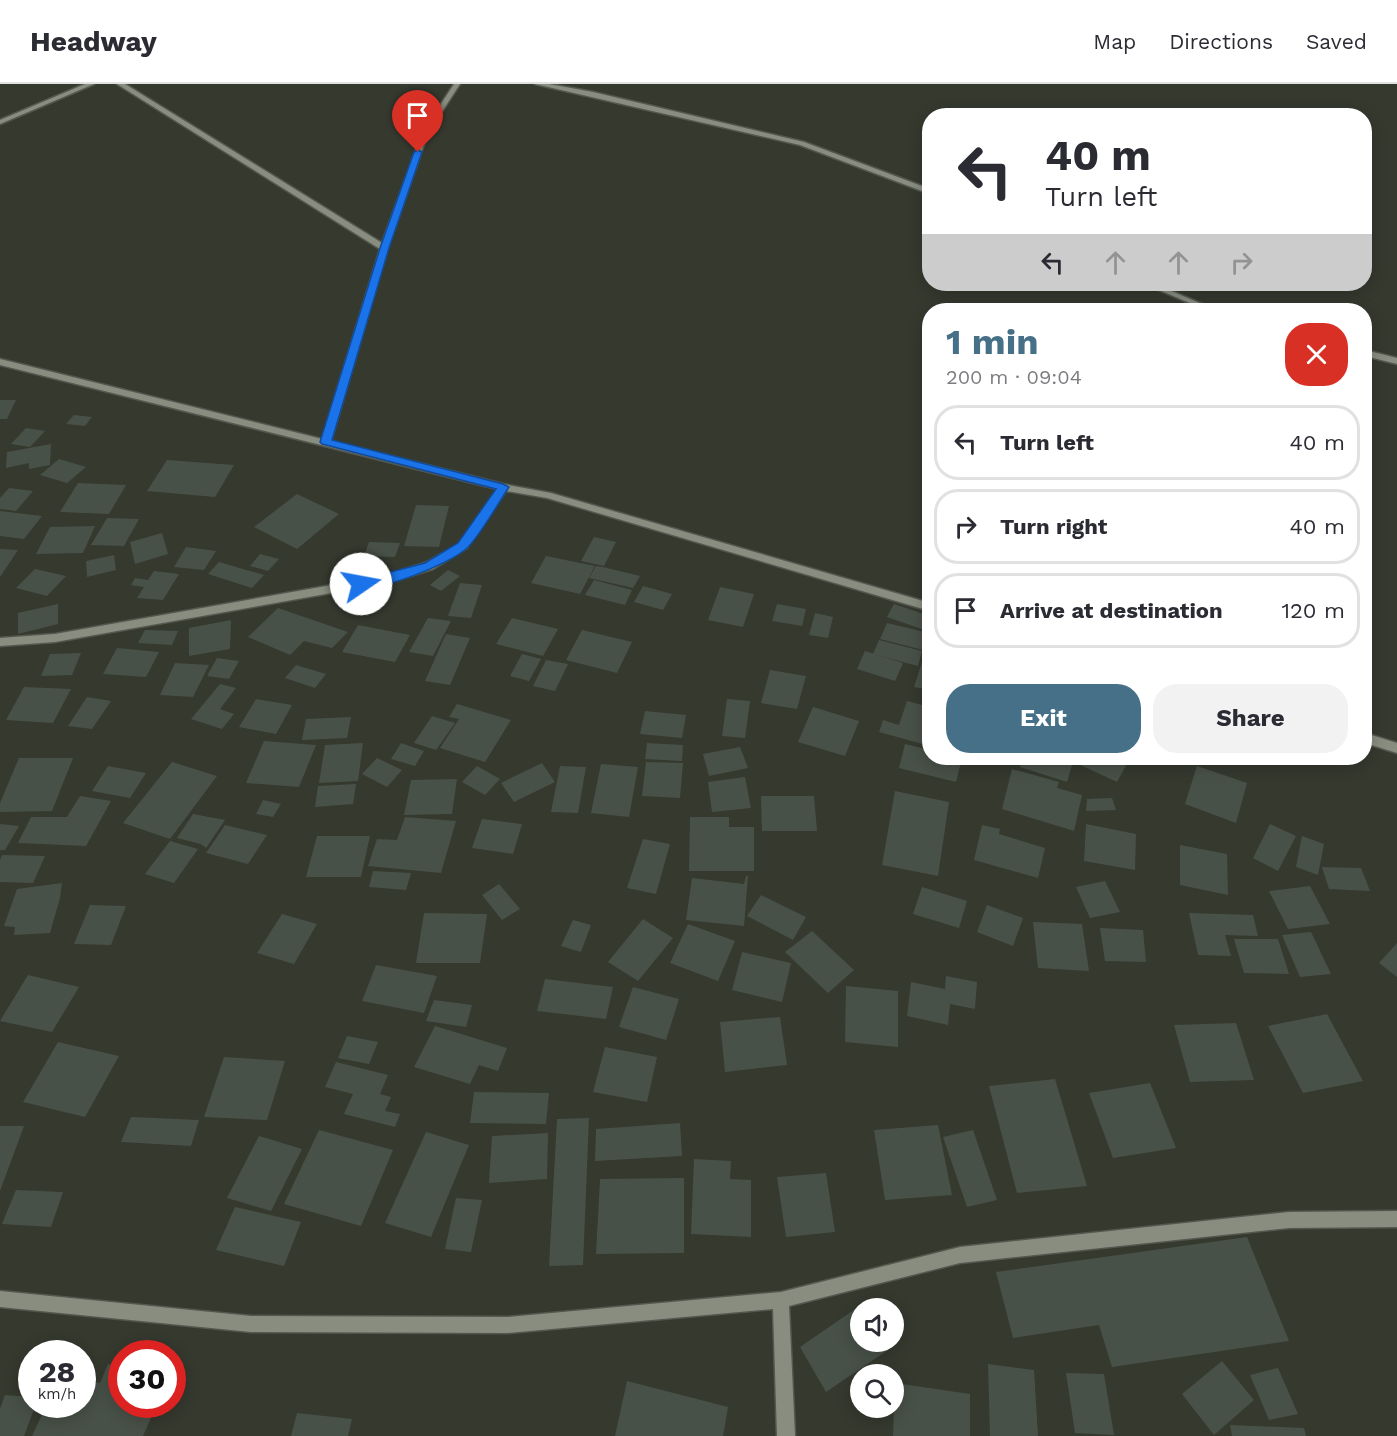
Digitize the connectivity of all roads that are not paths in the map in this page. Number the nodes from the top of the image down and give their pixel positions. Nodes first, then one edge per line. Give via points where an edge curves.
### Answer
1 (91, 84) edge
2 (120, 84) edge
3 (457, 84) edge
4 (538, 84) edge
5 (0, 122) edge
6 (922, 189) edge
7 (384, 248) junction
8 (1166, 291) edge
9 (1195, 303) edge
10 (1372, 355) edge
11 (1397, 361) edge
12 (0, 362) edge
13 (326, 442) junction
14 (503, 487) junction
15 (922, 605) edge
16 (0, 642) edge
17 (1372, 740) edge
18 (1397, 748) edge
19 (1397, 1219) edge
20 (0, 1299) edge
21 (781, 1300) junction
22 (786, 1436) edge

1 - 5 street
2 - 7 street
3 - 7 street via 425,133
4 - 6 street via 802,143
7 - 13 street
8 - 9 street
10 - 11 street
12 - 13 street
13 - 14 street
14 - 15 street via 548,495
14 - 16 street via 463,546 429,566 395,576 56,639
17 - 18 street
19 - 21 street via 1289,1220 960,1255
20 - 21 street via 251,1324 507,1325
21 - 22 street

